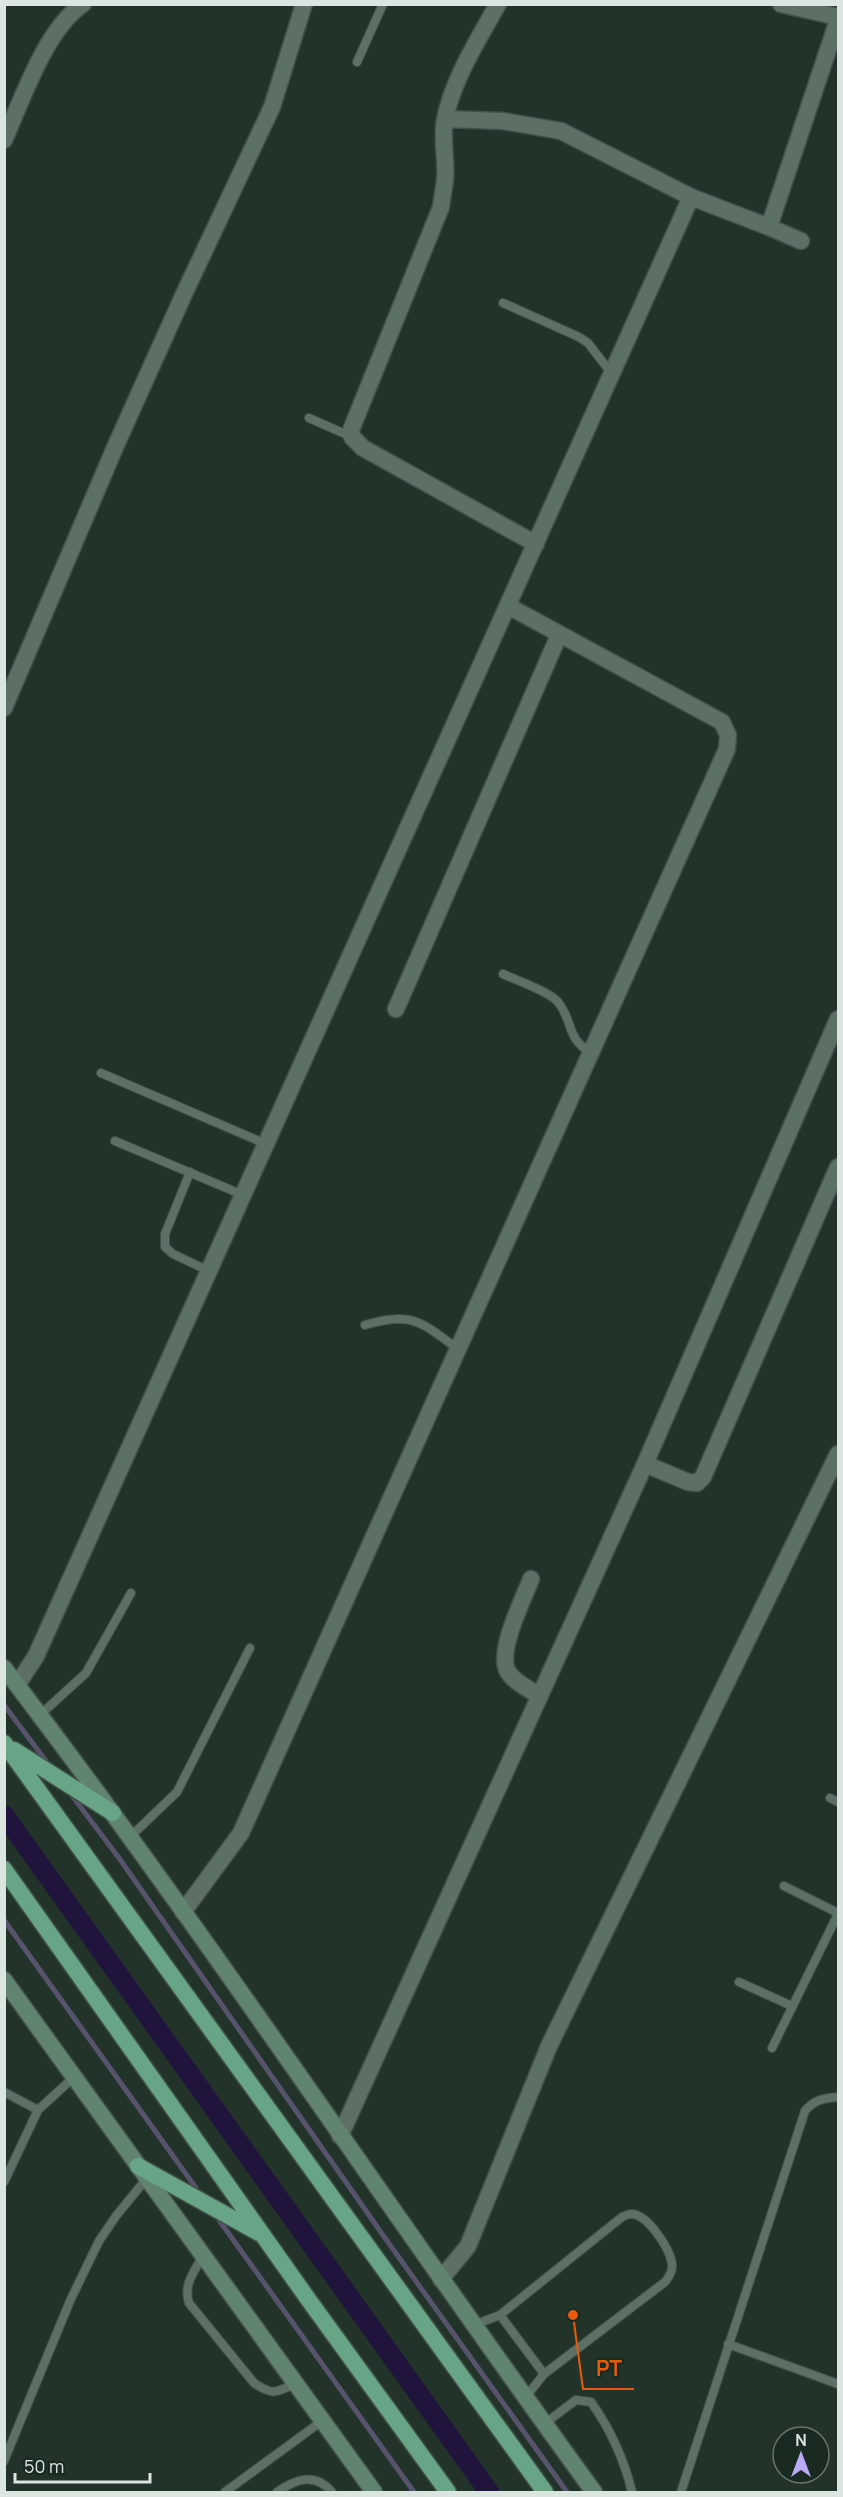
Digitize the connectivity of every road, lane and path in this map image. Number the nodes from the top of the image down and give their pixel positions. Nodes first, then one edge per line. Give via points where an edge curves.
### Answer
1 (83, 4) edge
2 (304, 4) edge
3 (383, 4) edge
4 (498, 4) edge
5 (781, 4) edge
6 (838, 19) edge
7 (357, 62) dead end
8 (445, 119) junction
9 (4, 140) edge
10 (691, 196) junction
11 (770, 228) junction
12 (801, 241) dead end
13 (503, 303) dead end
14 (612, 374) junction
15 (309, 418) dead end
16 (352, 437) junction
17 (536, 544) junction
18 (508, 606) junction
19 (559, 635) junction
20 (4, 708) edge
21 (503, 974) dead end
22 (396, 1008) dead end
23 (838, 1019) edge
24 (591, 1053) junction
25 (102, 1073) dead end
26 (115, 1141) dead end
27 (266, 1144) junction
28 (838, 1167) edge
29 (190, 1172) junction
30 (243, 1195) junction
31 (209, 1271) junction
32 (365, 1325) dead end
33 (458, 1349) junction
34 (838, 1454) edge
35 (645, 1464) junction
36 (531, 1579) dead end
37 (131, 1593) dead end
38 (250, 1648) dead end
39 (4, 1668) edge
40 (19, 1682) dead end
41 (540, 1696) junction
42 (40, 1715) junction
43 (5, 1744) edge
44 (113, 1813) junction
45 (130, 1837) junction
46 (4, 1869) edge
47 (784, 1886) dead end
48 (183, 1912) junction
49 (838, 1914) edge
50 (4, 1980) edge
51 (739, 1982) dead end
52 (792, 2006) junction
53 (772, 2048) dead end
54 (74, 2077) junction
55 (4, 2092) edge
56 (838, 2097) edge
57 (38, 2110) junction
58 (340, 2136) junction
59 (142, 2172) junction
60 (4, 2182) edge
61 (262, 2235) junction
62 (201, 2253) junction
63 (441, 2279) junction
64 (500, 2315) junction
65 (473, 2325) junction
66 (728, 2344) junction
67 (544, 2374) junction
68 (295, 2384) junction
69 (838, 2384) edge
70 (525, 2398) junction
71 (322, 2421) junction
72 (544, 2424) junction
73 (4, 2461) edge
74 (225, 2493) edge
75 (277, 2493) edge
76 (332, 2493) edge
77 (374, 2493) edge
78 (448, 2493) edge
79 (545, 2493) edge
80 (594, 2493) edge
81 (632, 2493) edge
82 (681, 2493) edge

1 - 9 street via 56,30
2 - 20 street via 272,107 116,445
3 - 7 lane
4 - 8 street via 468,59
5 - 6 street
6 - 11 street
8 - 10 street via 503,121 561,131
8 - 16 street via 441,207 351,429
10 - 11 street
10 - 14 street
11 - 12 street
13 - 14 lane via 579,337
14 - 17 street
15 - 16 lane
16 - 17 street via 363,448
17 - 18 street
18 - 19 street
18 - 27 street
19 - 22 street
19 - 24 street via 722,722 728,735 727,749
21 - 24 lane via 554,998 573,1037
23 - 35 street
24 - 33 street
25 - 27 lane
26 - 29 lane
27 - 30 street
28 - 35 street via 704,1477 697,1483 688,1482
29 - 30 lane
29 - 31 lane via 165,1234 165,1246 173,1254
30 - 31 street
31 - 40 street via 36,1656
32 - 33 lane via 387,1318 406,1318 425,1325
33 - 48 street via 241,1833
34 - 63 street via 549,2046 468,2246
35 - 41 street
36 - 41 street via 505,1660 514,1678
37 - 42 lane via 86,1673
38 - 45 lane via 177,1792
39 - 42 main road
41 - 58 street
42 - 44 main road
43 - 44 highway
43 - 79 highway
44 - 45 main road
45 - 48 main road
46 - 61 highway
47 - 49 lane
48 - 58 main road
49 - 52 lane
50 - 54 main road
51 - 52 lane
52 - 53 lane
54 - 57 lane
54 - 59 main road
55 - 57 lane
56 - 66 lane via 811,2103 805,2112
57 - 60 lane
58 - 63 main road
59 - 61 highway
59 - 62 main road
59 - 73 lane via 99,2241 70,2301
61 - 78 highway
62 - 68 main road
62 - 68 lane via 188,2282 189,2302 254,2384 274,2393
63 - 65 main road
64 - 65 lane
64 - 67 lane
64 - 67 lane via 622,2217 631,2214 651,2225 666,2247 672,2265 665,2282
65 - 70 main road
66 - 69 lane
66 - 82 lane
67 - 70 lane
68 - 71 main road
70 - 72 main road
71 - 74 lane
71 - 77 main road
72 - 80 main road
72 - 81 lane via 576,2400 591,2402 620,2452
75 - 76 lane via 304,2479 317,2480

